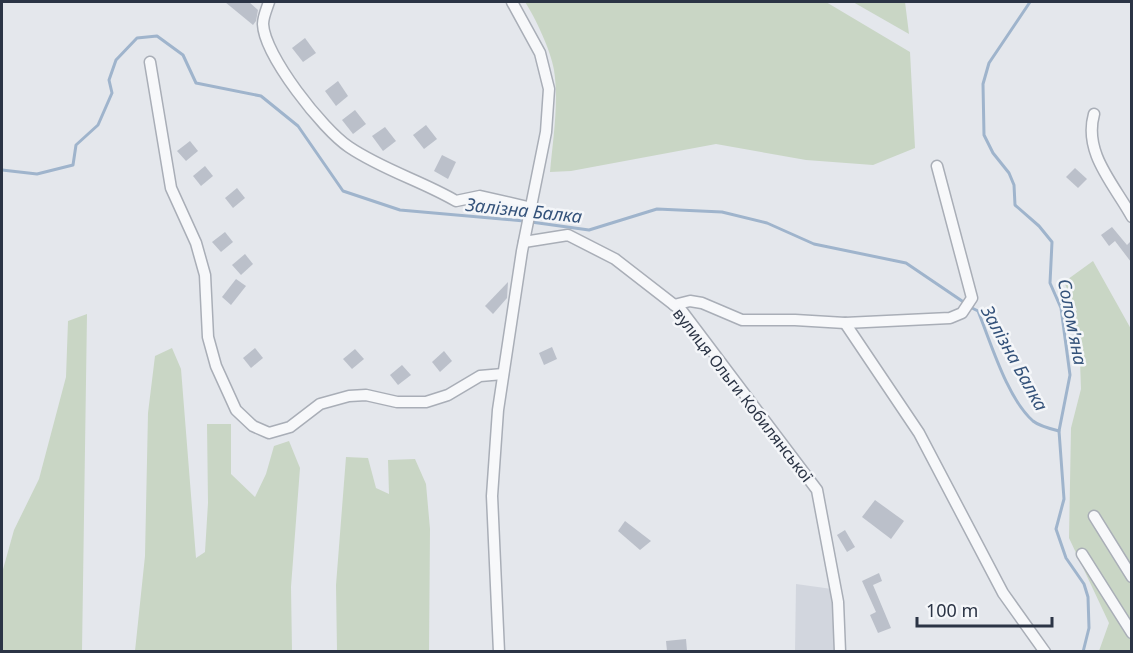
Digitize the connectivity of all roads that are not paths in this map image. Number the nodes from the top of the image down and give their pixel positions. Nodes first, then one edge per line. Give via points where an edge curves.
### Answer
1 (269, 2) edge
2 (512, 2) edge
3 (150, 62) dead end
4 (1094, 114) dead end
5 (937, 166) dead end
6 (531, 212) junction
7 (1131, 217) edge
8 (524, 241) junction
9 (674, 305) junction
10 (845, 323) junction
11 (503, 374) junction
12 (1094, 516) dead end
13 (1082, 554) dead end
14 (1131, 577) edge
15 (1131, 633) edge
16 (499, 651) edge
17 (840, 651) edge
18 (1046, 651) edge

1 - 6 street via 263,24 269,46 308,106 347,146 456,201 480,196
2 - 6 street via 540,52 549,89 546,132
3 - 11 street via 171,188 193,235 205,275 208,337 213,356 236,410 253,426 269,433 290,427 320,404 349,396 366,394 397,402 426,402 448,395 480,376
4 - 7 street via 1090,129 1098,162
5 - 10 street via 972,300 965,310 950,318
6 - 8 street
8 - 9 street, вулиця Ольги Кобилянської via 568,235 615,259
8 - 11 street
9 - 10 street via 702,303 742,320
9 - 17 street, вулиця Ольги Кобилянської via 817,490 838,602
10 - 18 street via 919,433 1003,593
11 - 16 street via 492,496
12 - 14 street
13 - 15 street

